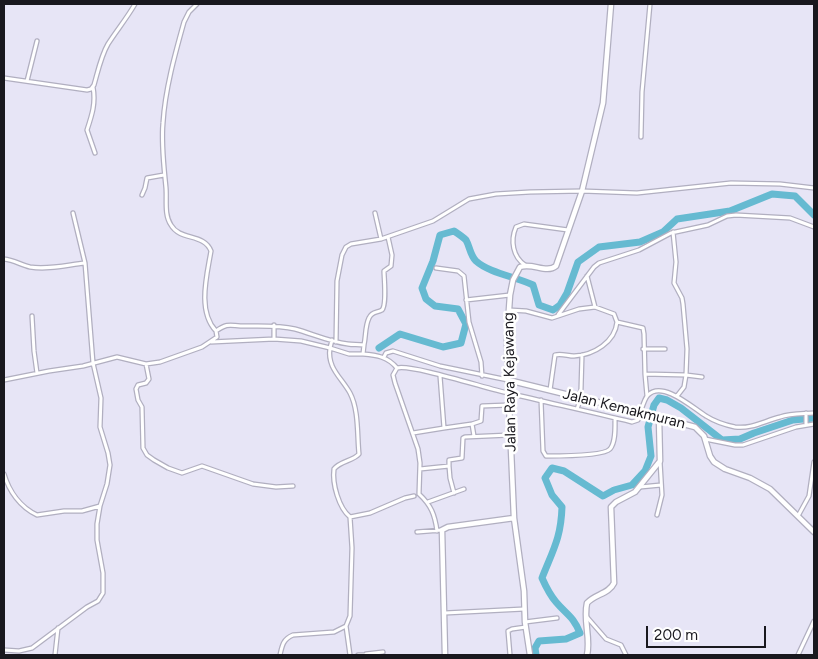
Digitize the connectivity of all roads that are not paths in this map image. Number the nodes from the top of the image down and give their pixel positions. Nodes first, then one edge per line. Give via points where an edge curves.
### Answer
1 (135, 4) edge
2 (197, 4) edge
3 (611, 4) edge
4 (650, 4) edge
5 (38, 41) dead end
6 (4, 78) edge
7 (27, 80) junction
8 (93, 87) junction
9 (641, 137) dead end
10 (95, 153) dead end
11 (164, 175) junction
12 (814, 188) edge
13 (582, 191) junction
14 (142, 195) dead end
15 (73, 213) dead end
16 (375, 213) dead end
17 (814, 227) edge
18 (568, 230) junction
19 (673, 232) junction
20 (388, 237) junction
21 (381, 238) junction
22 (4, 259) edge
23 (85, 263) junction
24 (526, 265) junction
25 (436, 268) dead end
26 (587, 276) junction
27 (510, 294) junction
28 (466, 300) junction
29 (596, 306) junction
30 (508, 310) junction
31 (558, 315) junction
32 (32, 316) dead end
33 (617, 322) junction
34 (274, 327) junction
35 (217, 330) junction
36 (274, 337) junction
37 (210, 342) junction
38 (332, 344) junction
39 (364, 345) junction
40 (643, 349) junction
41 (664, 349) dead end
42 (364, 354) junction
43 (582, 355) junction
44 (384, 357) junction
45 (93, 363) junction
46 (146, 364) junction
47 (397, 368) junction
48 (38, 373) junction
49 (645, 374) junction
50 (686, 375) junction
51 (440, 376) junction
52 (482, 376) junction
53 (702, 377) dead end
54 (4, 380) edge
55 (508, 381) junction
56 (550, 390) junction
57 (508, 392) junction
58 (677, 396) junction
59 (647, 397) junction
60 (580, 398) junction
61 (541, 400) junction
62 (509, 405) junction
63 (578, 408) junction
64 (814, 412) edge
65 (642, 413) junction
66 (806, 414) junction
67 (656, 417) junction
68 (615, 418) junction
69 (806, 423) junction
70 (472, 424) junction
71 (814, 424) edge
72 (444, 428) junction
73 (413, 433) junction
74 (511, 435) junction
75 (474, 436) junction
76 (705, 440) junction
77 (660, 461) junction
78 (814, 462) edge
79 (449, 466) junction
80 (420, 469) junction
81 (4, 474) edge
82 (661, 485) junction
83 (293, 486) dead end
84 (640, 487) junction
85 (464, 489) dead end
86 (454, 493) junction
87 (414, 496) dead end
88 (428, 502) junction
89 (100, 506) junction
90 (657, 515) dead end
91 (798, 516) junction
92 (350, 517) junction
93 (514, 518) junction
94 (439, 531) junction
95 (417, 532) dead end
96 (814, 532) edge
97 (524, 609) junction
98 (445, 613) junction
99 (586, 616) junction
100 (558, 618) dead end
101 (814, 621) edge
102 (525, 624) junction
103 (346, 626) junction
104 (58, 628) junction
105 (4, 650) edge
106 (24, 651) junction
107 (384, 652) dead end
108 (21, 655) edge
109 (55, 655) edge
110 (280, 655) edge
111 (350, 655) edge
112 (358, 655) edge
113 (366, 655) edge
114 (445, 655) edge
115 (510, 655) edge
116 (530, 655) edge
117 (587, 655) edge
118 (626, 655) edge
119 (798, 655) edge

1 - 8 street via 108,44
2 - 11 street via 184,22 164,111
3 - 13 street via 603,103
4 - 9 street
5 - 7 street
6 - 7 street
7 - 8 street via 87,90
8 - 10 street via 94,102 87,130
11 - 14 street via 146,178
11 - 35 street via 170,224 179,234 206,244 210,251 205,307 211,325
12 - 13 street via 731,183 637,193
13 - 18 street
13 - 20 street via 478,197 433,221
15 - 23 street
16 - 21 street
17 - 19 street via 790,218 727,216 708,225
18 - 24 street via 554,268
18 - 24 street via 524,224 516,227 514,252
19 - 26 street via 639,250 600,263
19 - 50 street via 674,282 683,300
20 - 21 street
20 - 39 street via 392,255 391,266 384,271 383,308 368,318
21 - 38 street via 350,244 342,255
22 - 23 street via 40,268
23 - 45 street
24 - 27 street, Jalan Raya Kejawang via 518,270
25 - 28 street via 462,274
26 - 29 street
26 - 31 street
27 - 28 street
27 - 30 street, Jalan Raya Kejawang
28 - 52 street
29 - 31 street
29 - 33 street via 614,314
30 - 31 street via 526,311 547,318
30 - 55 street, Jalan Raya Kejawang
32 - 48 street
33 - 40 street via 643,328
33 - 43 street via 614,334 602,346
34 - 35 street via 224,325
34 - 36 street
34 - 38 street via 294,329
35 - 37 street via 217,337
36 - 37 street
36 - 38 street
37 - 46 street via 160,362
38 - 39 street
38 - 42 street via 349,354
38 - 92 street via 329,359 354,404 359,455 335,467 334,473 340,503
39 - 42 street
40 - 41 street
40 - 49 street
42 - 44 street
43 - 56 street via 555,355
43 - 60 street
44 - 47 street
44 - 52 street via 386,353 393,352
45 - 46 street via 117,357
45 - 48 street
45 - 89 street via 101,398 100,427 110,465 108,484
46 - 83 street via 149,379 136,389 142,407 143,448 147,455 182,473 202,466 253,484
47 - 51 street
47 - 73 street via 393,375
48 - 54 street
49 - 50 street
49 - 59 street
50 - 53 street
50 - 58 street via 684,387
51 - 57 street
51 - 72 street
52 - 55 street
55 - 56 street, Jalan Kemakmuran
55 - 57 street, Jalan Raya Kejawang
56 - 60 street, Jalan Kemakmuran
57 - 61 street
57 - 62 street, Jalan Raya Kejawang
58 - 59 street via 661,391
58 - 66 street via 707,417 734,426 758,425 780,417
59 - 65 street
60 - 63 street
60 - 65 street, Jalan Kemakmuran
61 - 63 street
61 - 68 street via 543,451 546,456 608,451 614,438
62 - 70 street via 482,406 481,421
62 - 74 street, Jalan Raya Kejawang
63 - 68 street
64 - 66 street
65 - 67 street, Jalan Kemakmuran
65 - 68 street via 635,422
66 - 69 street
67 - 76 street, Jalan Kemakmuran via 695,427
67 - 77 street
69 - 71 street
69 - 76 street via 743,445
70 - 72 street
70 - 75 street
72 - 73 street
73 - 80 street via 420,455
74 - 75 street
74 - 93 street, Jalan Raya Kejawang
75 - 79 street via 463,438 463,457 449,460
76 - 91 street, Jalan Kemakmuran via 711,460 770,489
77 - 82 street
77 - 84 street
78 - 91 street via 809,496
79 - 80 street
79 - 86 street
80 - 88 street via 419,494
81 - 89 street via 14,496 37,515
82 - 84 street
82 - 90 street
84 - 99 street via 611,507 614,583 609,590 590,599
85 - 86 street
86 - 88 street
87 - 92 street
88 - 94 street
89 - 104 street via 97,540 104,586 101,598
91 - 96 street, Jalan Kemakmuran
92 - 103 street via 350,616
93 - 94 street
93 - 97 street, Jalan Raya Kejawang
94 - 95 street
94 - 98 street
97 - 98 street
97 - 102 street, Jalan Raya Kejawang
98 - 114 street
99 - 117 street
99 - 118 street via 606,639 621,645
100 - 102 street
101 - 119 street
102 - 115 street via 508,631
102 - 116 street, Jalan Raya Kejawang
103 - 110 street via 334,632 288,637 282,644
103 - 111 street
104 - 106 street
104 - 109 street
105 - 106 street
106 - 108 street
107 - 113 street
112 - 113 street

